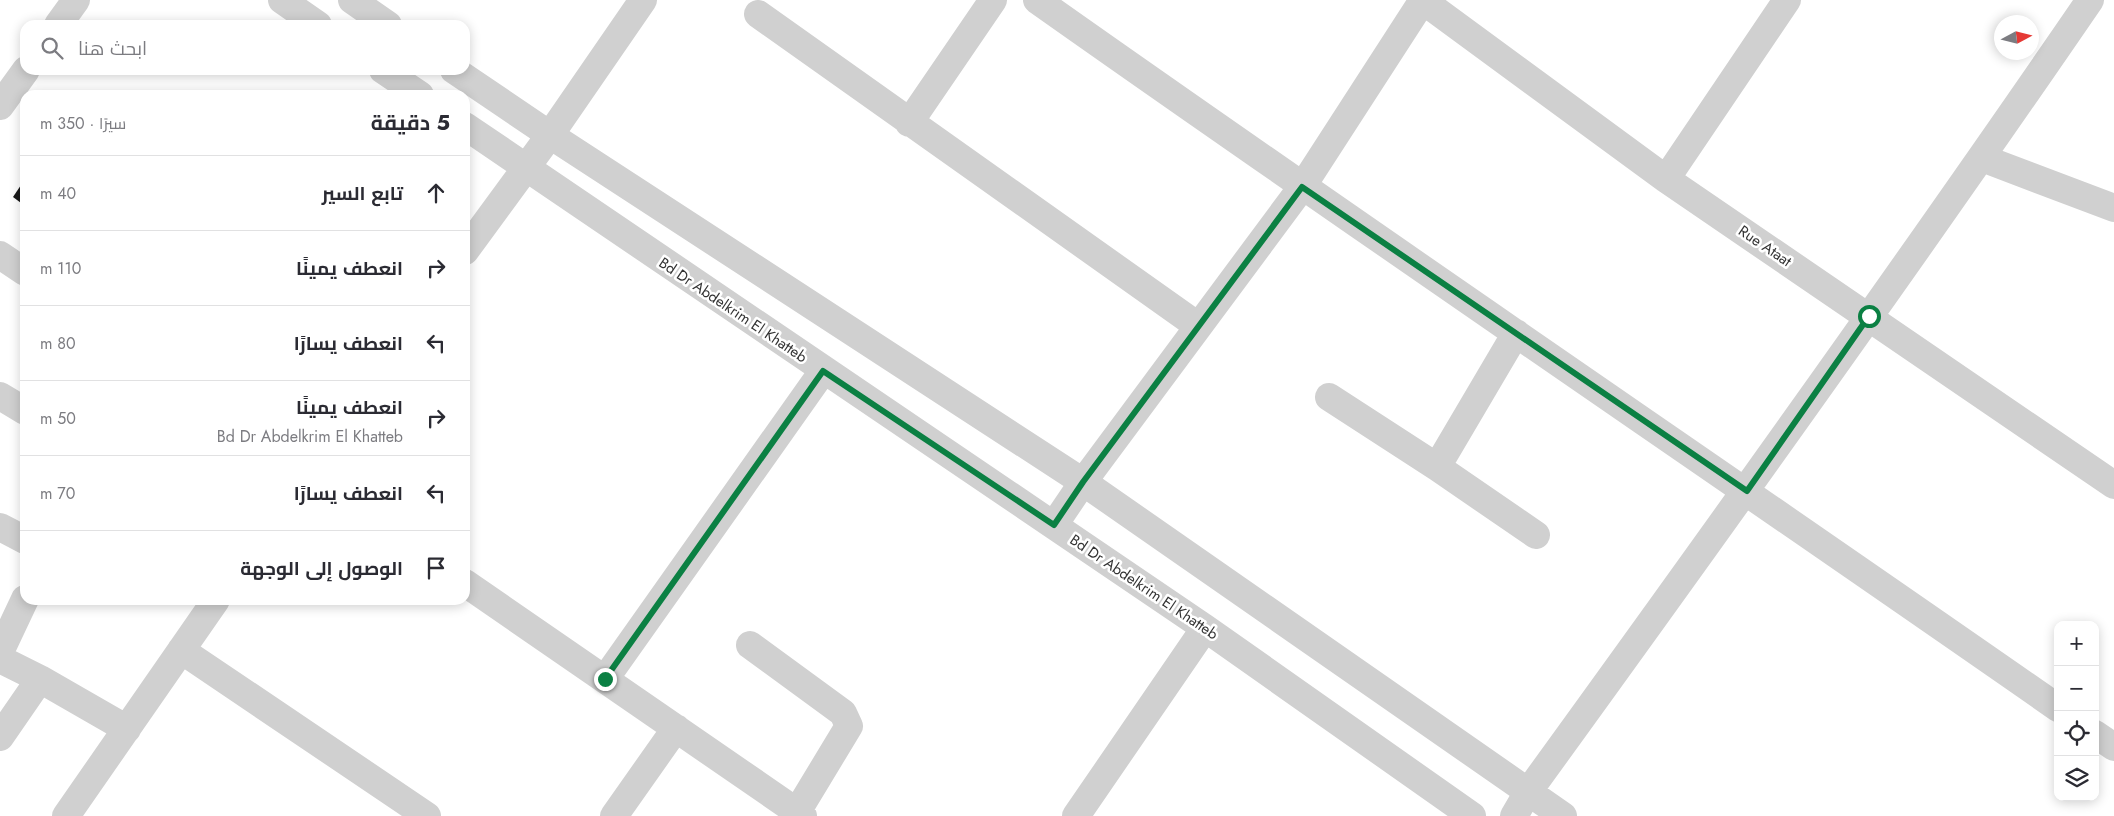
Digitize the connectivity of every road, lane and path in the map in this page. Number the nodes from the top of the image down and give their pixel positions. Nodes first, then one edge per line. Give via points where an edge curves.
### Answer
1 (76, 0) edge
2 (282, 0) edge
3 (352, 0) edge
4 (644, 0) edge
5 (993, 0) edge
6 (1037, 0) edge
7 (1423, 0) edge
8 (1787, 0) edge
9 (2090, 0) edge
10 (758, 14) dead end
11 (62, 20) edge
12 (311, 20) edge
13 (381, 20) edge
14 (22, 75) edge
15 (391, 75) edge
16 (461, 75) edge
17 (413, 90) edge
18 (0, 106) edge
19 (908, 123) junction
20 (470, 130) edge
21 (550, 135) junction
22 (1982, 158) junction
23 (525, 168) junction
24 (1666, 179) junction
25 (1302, 187) junction
26 (2114, 208) edge
27 (470, 244) edge
28 (0, 254) edge
29 (20, 268) edge
30 (1869, 316) junction
31 (1198, 326) junction
32 (1516, 333) junction
33 (823, 371) junction
34 (0, 396) edge
35 (1329, 397) dead end
36 (20, 408) edge
37 (1436, 467) junction
38 (1083, 482) junction
39 (2114, 485) edge
40 (1747, 491) junction
41 (1054, 525) junction
42 (0, 527) edge
43 (1536, 535) dead end
44 (20, 537) edge
45 (470, 586) edge
46 (22, 605) edge
47 (212, 605) edge
48 (1205, 628) junction
49 (750, 645) dead end
50 (181, 650) junction
51 (0, 652) edge
52 (0, 659) edge
53 (40, 679) junction
54 (605, 679) junction
55 (2054, 705) edge
56 (676, 728) junction
57 (127, 729) junction
58 (0, 737) edge
59 (2099, 737) edge
60 (2114, 748) edge
61 (1528, 792) junction
62 (800, 814) edge
63 (68, 816) edge
64 (427, 816) edge
65 (614, 816) edge
66 (1076, 816) edge
67 (1472, 816) edge
68 (1514, 816) edge
69 (1563, 816) edge

1 - 11 street
2 - 12 street
3 - 13 street
4 - 21 street
5 - 19 street
6 - 25 street
7 - 24 street, Rue Ataat
7 - 25 street
8 - 24 street
9 - 22 street
10 - 19 street
14 - 18 street
15 - 17 street
16 - 21 street
19 - 31 street
20 - 23 street, Bd Dr Abdelkrim El Khatteb
21 - 23 street
21 - 38 street
22 - 26 street
22 - 30 street
23 - 27 street
23 - 33 street, Bd Dr Abdelkrim El Khatteb
24 - 30 street, Rue Ataat
25 - 31 street
25 - 32 street
28 - 29 street
30 - 39 street, Rue Ataat
30 - 40 street
31 - 38 street
32 - 37 street
32 - 40 street
33 - 41 street, Bd Dr Abdelkrim El Khatteb
33 - 54 street
34 - 36 street
35 - 37 street
37 - 43 street
38 - 41 street
38 - 61 street
40 - 55 street
40 - 61 street
41 - 48 street, Bd Dr Abdelkrim El Khatteb
42 - 44 street
45 - 54 street
46 - 51 street
47 - 50 street
48 - 66 street
48 - 67 street, Bd Dr Abdelkrim El Khatteb
49 - 62 street via 844,713 849,726
50 - 57 street
50 - 64 street
52 - 53 street
53 - 57 street
53 - 58 street
54 - 56 street
56 - 62 street
56 - 65 street
57 - 63 street
59 - 60 street
61 - 68 street
61 - 69 street

